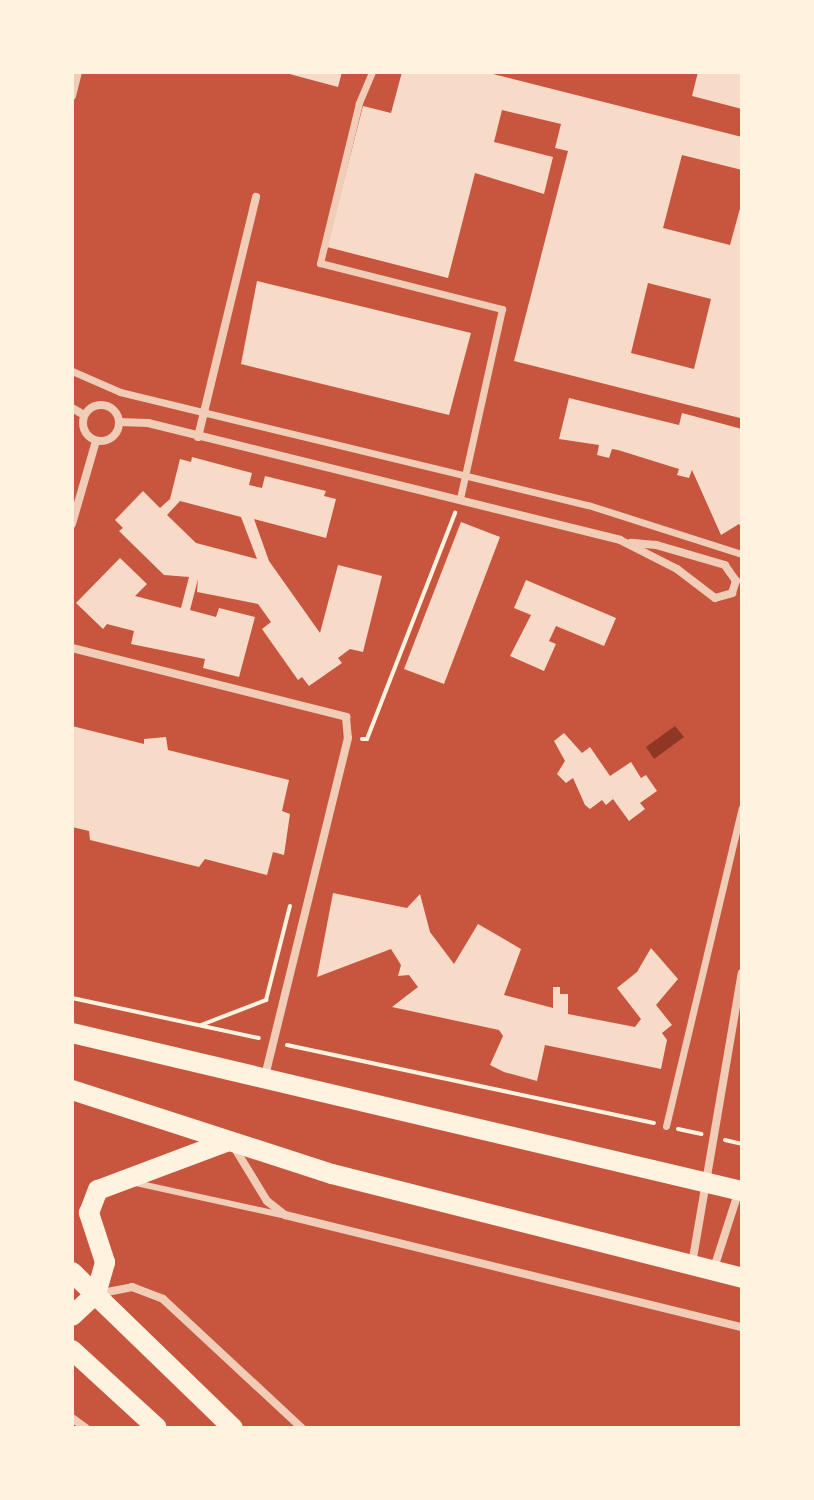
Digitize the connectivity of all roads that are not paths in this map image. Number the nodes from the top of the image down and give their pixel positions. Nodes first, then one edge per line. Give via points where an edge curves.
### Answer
1 (78, 72) edge
2 (372, 72) edge
3 (72, 96) edge
4 (256, 197) dead end
5 (72, 371) edge
6 (72, 408) edge
7 (204, 412) junction
8 (84, 415) junction
9 (119, 422) junction
10 (198, 437) junction
11 (96, 441) junction
12 (467, 477) junction
13 (460, 499) junction
14 (72, 524) edge
15 (631, 543) junction
16 (742, 554) edge
17 (72, 648) edge
18 (742, 808) edge
19 (742, 973) edge
20 (72, 1033) edge
21 (264, 1081) junction
22 (72, 1090) edge
23 (666, 1126) road end
24 (228, 1142) junction
25 (117, 1179) junction
26 (707, 1183) junction
27 (741, 1188) edge
28 (285, 1215) junction
29 (692, 1264) junction
30 (714, 1269) junction
31 (72, 1272) edge
32 (742, 1278) edge
33 (96, 1294) junction
34 (72, 1316) edge
35 (742, 1327) edge
36 (72, 1350) edge
37 (72, 1418) edge
38 (86, 1428) edge
39 (157, 1428) edge
40 (233, 1428) edge
41 (302, 1428) edge

1 - 3 street
2 - 12 street via 359,103 320,263 502,309
4 - 7 street
5 - 7 street via 120,392
6 - 8 street
7 - 10 street
7 - 12 street
8 - 9 street via 103,405 115,411
8 - 11 street via 85,432
9 - 10 street via 148,423
9 - 11 street via 111,438
10 - 13 street
11 - 14 street
12 - 13 street
12 - 16 street via 588,505
13 - 15 street
15 - 15 street via 725,565 736,581 732,593 726,598 706,594 677,569
17 - 21 street via 346,717 348,738
18 - 23 street
19 - 26 street
20 - 21 highway
21 - 26 highway
22 - 24 highway
24 - 25 highway
24 - 28 street via 267,1201
24 - 29 highway via 371,1185
25 - 28 lane
25 - 33 highway via 98,1190 90,1205 105,1262
26 - 27 highway
26 - 29 street
27 - 30 street
28 - 35 street
29 - 30 highway
30 - 32 highway
31 - 33 highway
33 - 34 highway
33 - 40 highway
33 - 41 street via 132,1287 163,1299
36 - 39 highway
37 - 38 street

